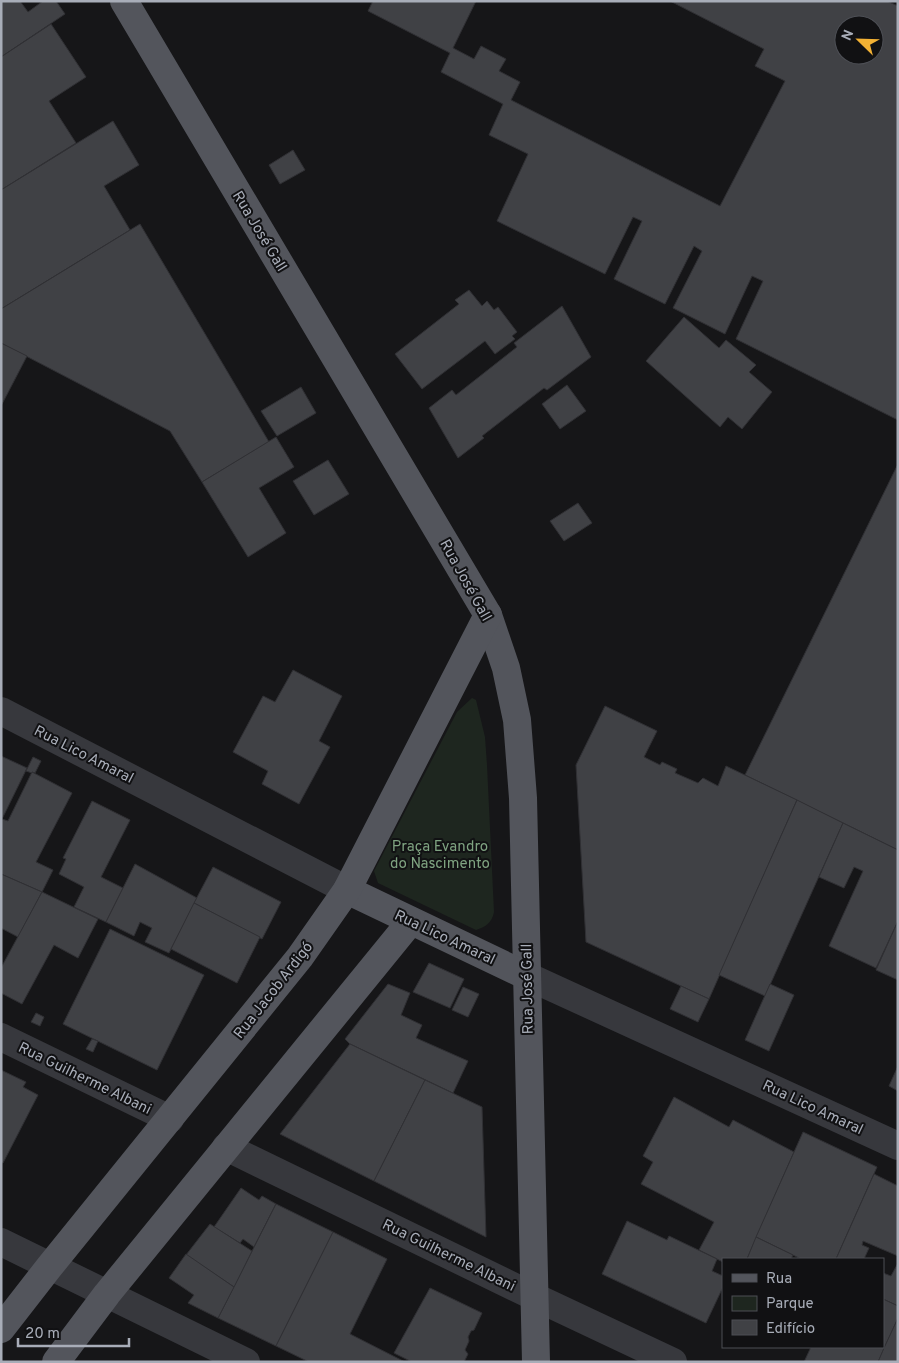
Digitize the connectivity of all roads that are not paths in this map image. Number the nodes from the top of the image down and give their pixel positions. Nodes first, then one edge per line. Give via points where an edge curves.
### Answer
1 (124, 1) edge
2 (488, 615) junction
3 (1, 711) edge
4 (347, 890) junction
5 (411, 921) junction
6 (527, 976) junction
7 (1, 1036) edge
8 (170, 1119) junction
9 (898, 1146) edge
10 (226, 1147) junction
11 (1, 1242) edge
12 (50, 1266) junction
13 (107, 1294) junction
14 (535, 1297) junction
15 (1, 1329) edge
16 (56, 1362) edge
17 (246, 1362) edge
18 (536, 1362) edge
19 (673, 1362) edge

1 - 2 main road, Rua José Gall
2 - 4 main road, Rua Jacob Ardigó
2 - 6 main road, Rua José Gall via 506,668 517,720 523,798
3 - 4 street, Rua Lico Amaral
4 - 5 main road, Rua Lico Amaral
4 - 8 main road, Rua Jacob Ardigó via 300,957
5 - 6 main road, Rua Lico Amaral
5 - 10 main road
6 - 9 street, Rua Lico Amaral
6 - 14 main road, Rua José Gall
7 - 8 street, Rua Guilherme Albani
8 - 12 main road, Rua Jacob Ardigó
10 - 13 main road
10 - 14 street, Rua Guilherme Albani
11 - 12 street
12 - 13 street
12 - 15 main road, Rua Jacob Ardigó
13 - 16 main road
13 - 17 street
14 - 18 main road, Rua José Gall
14 - 19 street, Rua Guilherme Albani

